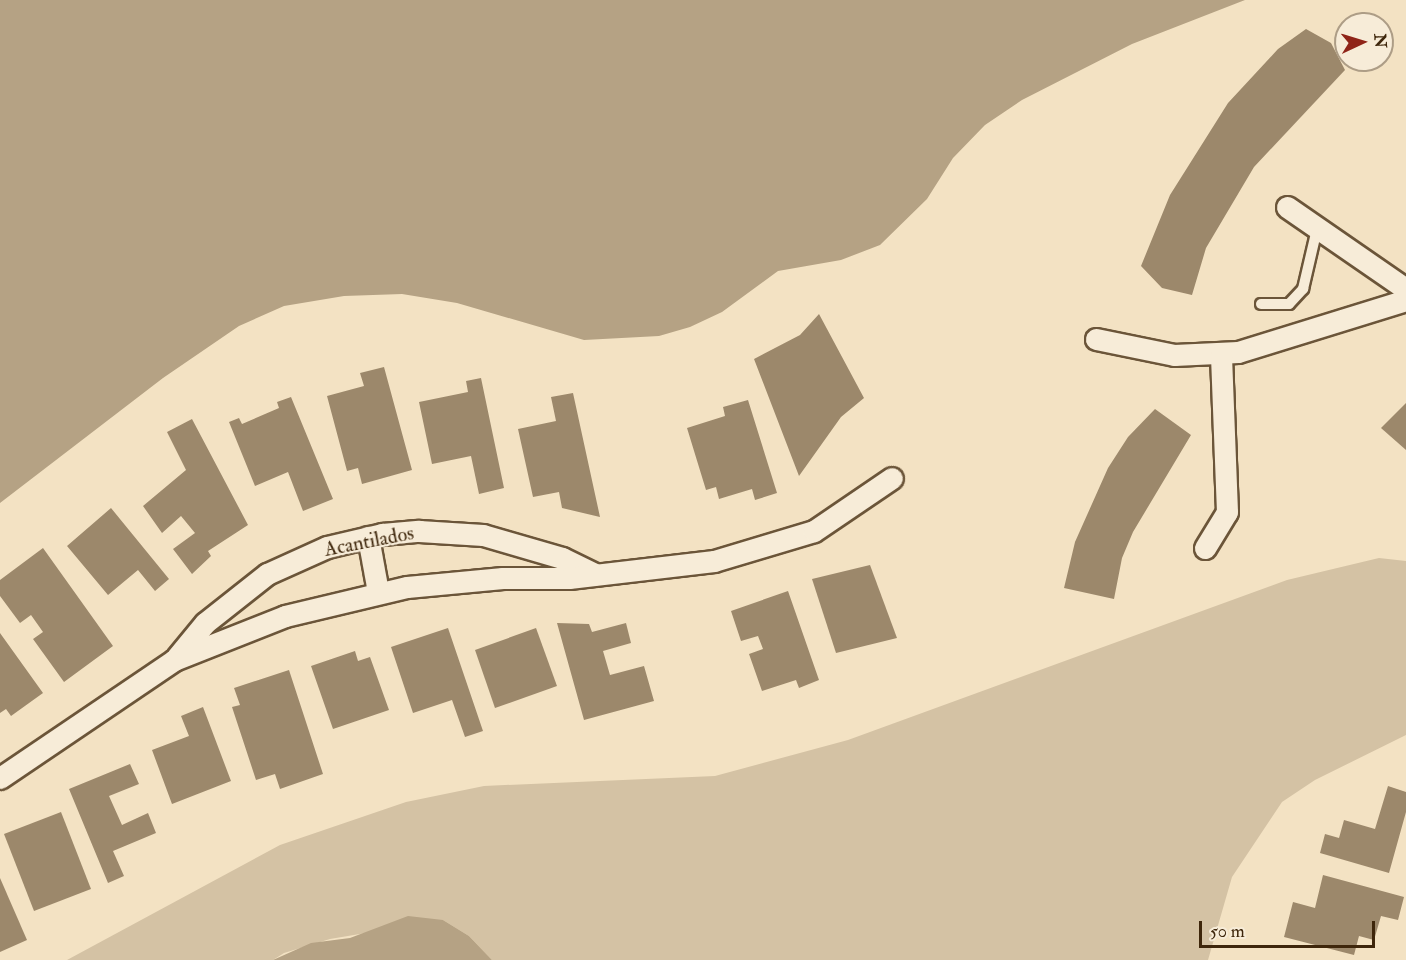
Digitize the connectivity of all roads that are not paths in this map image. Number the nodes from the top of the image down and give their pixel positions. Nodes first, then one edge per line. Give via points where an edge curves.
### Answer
1 (1287, 207) dead end
2 (1317, 229) junction
3 (1406, 289) edge
4 (1406, 300) edge
5 (1261, 304) dead end
6 (1096, 339) dead end
7 (1221, 354) junction
8 (892, 478) dead end
9 (368, 537) junction
10 (1206, 549) dead end
11 (597, 575) junction
12 (378, 592) junction
13 (174, 660) junction
14 (0, 778) edge

1 - 2 street
2 - 3 street
2 - 5 lane via 1303,289 1289,304
4 - 7 street via 1293,337
6 - 7 street via 1174,355
7 - 10 street via 1227,512
8 - 11 street, Acantilados via 814,531 714,561
9 - 11 street, Acantilados via 418,531 483,535 562,558
9 - 12 street
9 - 13 street, Acantilados via 306,554 267,574 205,623
11 - 12 street, Acantilados via 458,581
12 - 13 street, Acantilados via 285,616
13 - 14 street, Acantilados

